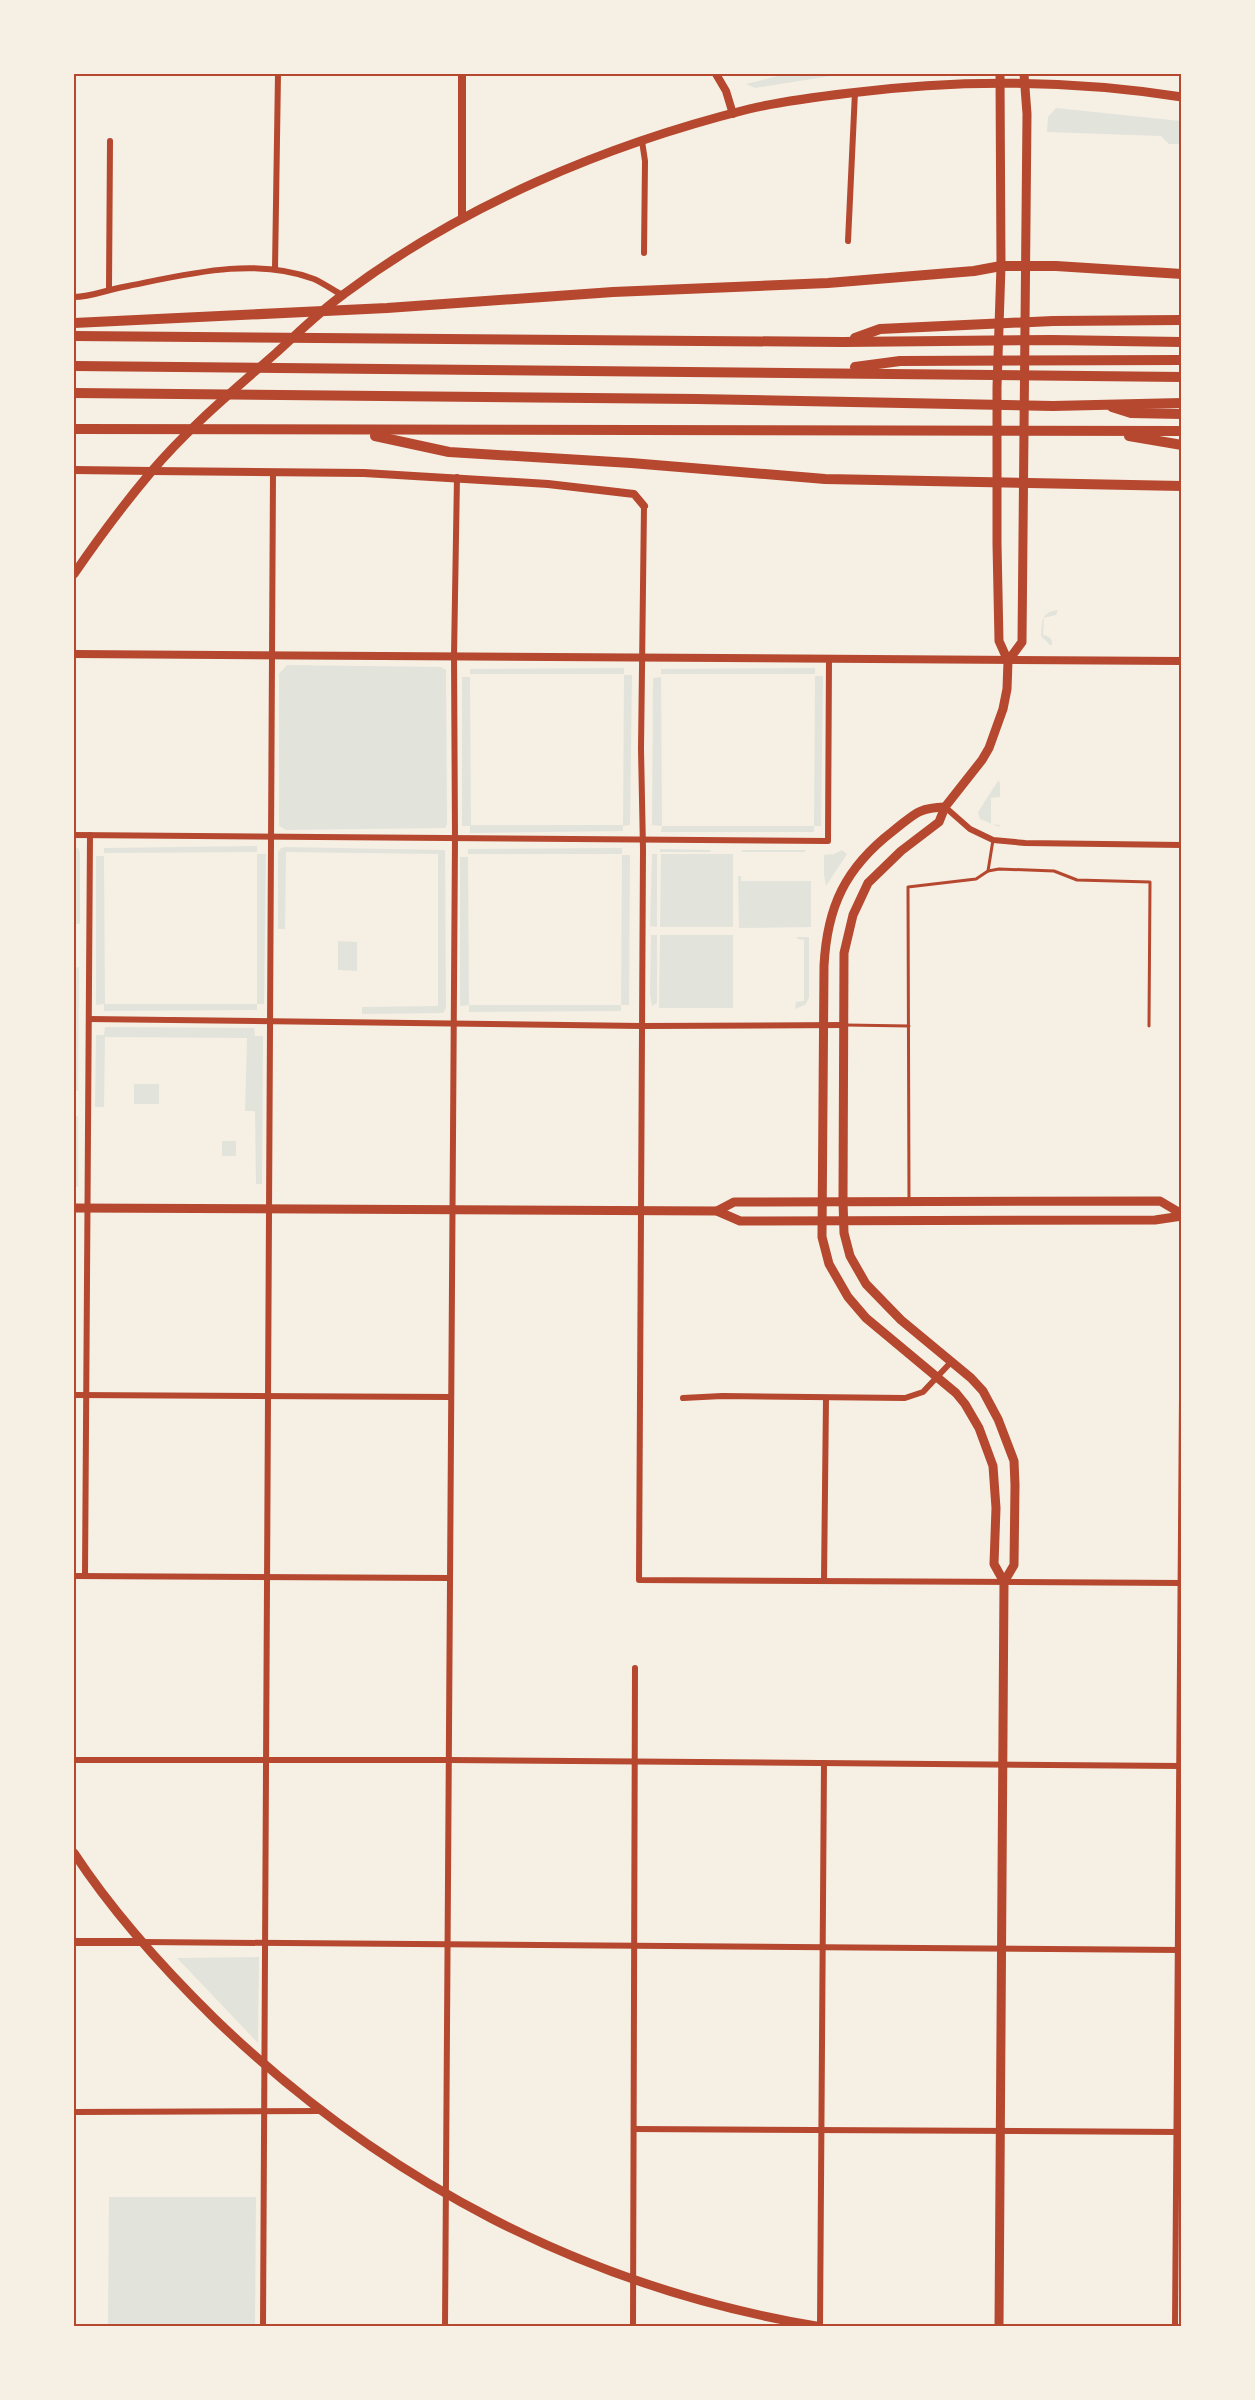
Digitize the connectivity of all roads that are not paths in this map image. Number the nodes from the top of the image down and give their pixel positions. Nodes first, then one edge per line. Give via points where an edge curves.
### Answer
1 (278, 74) edge
2 (462, 74) edge
3 (716, 74) edge
4 (1000, 78) edge
5 (1024, 78) edge
6 (855, 92) junction
7 (1182, 97) edge
8 (734, 114) junction
9 (110, 141) dead end
10 (642, 141) junction
11 (462, 219) junction
12 (848, 241) dead end
13 (644, 253) dead end
14 (1001, 266) junction
15 (1026, 266) junction
16 (275, 269) junction
17 (1182, 274) edge
18 (109, 289) junction
19 (342, 295) junction
20 (74, 297) edge
21 (1182, 320) edge
22 (74, 323) edge
23 (74, 336) edge
24 (843, 342) junction
25 (1182, 342) edge
26 (1182, 360) edge
27 (74, 366) edge
28 (824, 372) junction
29 (1182, 377) edge
30 (74, 393) edge
31 (1182, 403) edge
32 (1109, 405) junction
33 (1182, 414) edge
34 (74, 429) edge
35 (354, 431) junction
36 (1102, 431) junction
37 (1182, 431) edge
38 (1182, 445) edge
39 (74, 470) edge
40 (152, 471) junction
41 (273, 473) junction
42 (457, 477) junction
43 (996, 482) junction
44 (1025, 483) junction
45 (1182, 486) edge
46 (644, 506) joint
47 (74, 574) edge
48 (75, 653) edge
49 (271, 655) junction
50 (454, 656) junction
51 (642, 658) junction
52 (829, 658) junction
53 (1008, 661) junction
54 (1182, 661) edge
55 (945, 807) junction
56 (74, 835) edge
57 (90, 835) junction
58 (272, 836) junction
59 (455, 838) junction
60 (643, 839) junction
61 (993, 840) junction
62 (1182, 845) edge
63 (988, 870) junction
64 (89, 1019) junction
65 (272, 1020) junction
66 (454, 1023) junction
67 (824, 1024) junction
68 (844, 1025) junction
69 (642, 1026) junction
70 (909, 1026) junction
71 (1149, 1026) dead end
72 (822, 1201) junction
73 (843, 1201) junction
74 (909, 1201) junction
75 (74, 1208) edge
76 (88, 1208) junction
77 (270, 1209) junction
78 (452, 1210) junction
79 (641, 1210) junction
80 (717, 1211) junction
81 (1182, 1215) edge
82 (843, 1220) junction
83 (822, 1221) junction
84 (952, 1361) junction
85 (938, 1377) junction
86 (74, 1395) edge
87 (86, 1395) junction
88 (269, 1396) junction
89 (451, 1397) junction
90 (1182, 1397) edge
91 (683, 1398) dead end
92 (826, 1398) junction
93 (74, 1576) edge
94 (85, 1576) junction
95 (268, 1577) junction
96 (450, 1578) junction
97 (824, 1581) junction
98 (1004, 1582) junction
99 (1181, 1583) edge
100 (636, 1668) dead end
101 (449, 1760) junction
102 (74, 1761) edge
103 (636, 1761) junction
104 (267, 1762) junction
105 (824, 1763) junction
106 (1003, 1765) junction
107 (1181, 1766) edge
108 (74, 1853) edge
109 (74, 1942) edge
110 (141, 1942) junction
111 (266, 1944) junction
112 (448, 1945) junction
113 (635, 1946) junction
114 (824, 1947) junction
115 (1002, 1950) junction
116 (1180, 1950) edge
117 (264, 2065) junction
118 (320, 2111) junction
119 (74, 2112) edge
120 (265, 2112) junction
121 (634, 2128) junction
122 (822, 2130) junction
123 (1000, 2131) junction
124 (1180, 2132) edge
125 (446, 2194) junction
126 (633, 2280) junction
127 (263, 2326) edge
128 (445, 2326) edge
129 (633, 2326) edge
130 (818, 2326) edge
131 (999, 2326) edge
132 (1175, 2326) edge

1 - 16 street
2 - 11 street
3 - 8 main road
4 - 5 main road
4 - 6 main road
4 - 14 main road
5 - 7 main road
5 - 15 main road
6 - 8 main road
6 - 12 street
8 - 10 main road
9 - 18 street
10 - 11 main road via 531,184
10 - 13 street
11 - 19 main road
14 - 15 highway
14 - 22 highway via 828,283
14 - 43 main road
15 - 17 highway
15 - 44 main road
16 - 18 street via 218,271
16 - 19 street via 315,279
18 - 20 street
19 - 40 main road via 212,410
21 - 24 highway via 1053,321 880,330
23 - 24 highway
24 - 25 highway
26 - 28 highway via 900,361
27 - 28 highway
28 - 29 highway
30 - 32 highway
31 - 32 highway
32 - 33 highway via 1124,412
34 - 35 highway
35 - 36 highway
35 - 43 highway via 449,452 825,479
36 - 37 highway
36 - 38 highway
39 - 40 main road
40 - 41 street
40 - 47 main road
41 - 42 street
41 - 49 street
42 - 46 street via 617,491 634,494
42 - 50 street
43 - 44 highway
43 - 53 main road via 999,640
44 - 45 highway
44 - 53 main road via 1022,642
46 - 51 street
48 - 49 street
49 - 50 street
49 - 58 street
50 - 51 street
50 - 59 street
51 - 52 street
51 - 60 street
52 - 53 street
52 - 60 street via 828,841
53 - 54 street
53 - 55 main road via 1003,709 988,748
55 - 61 street via 970,829
55 - 67 main road via 924,807 876,844 842,888 831,914 825,945
55 - 68 main road via 939,822 868,883 857,905 844,953
56 - 57 street
57 - 58 street
57 - 64 street
58 - 59 street
58 - 65 street
59 - 60 street
59 - 66 street
60 - 69 street
61 - 62 street
61 - 63 lane
63 - 70 lane via 976,879 908,887
63 - 71 lane via 1054,871 1077,880 1150,882
64 - 65 street
64 - 76 street
65 - 66 street
65 - 77 street
66 - 69 street
66 - 78 street
67 - 68 street
67 - 69 street
67 - 72 main road
68 - 70 lane
68 - 73 main road
69 - 79 street
70 - 74 lane
72 - 73 main road
72 - 80 main road via 734,1202
72 - 83 main road
73 - 74 main road
73 - 82 main road
74 - 81 main road via 1160,1201
75 - 76 main road
76 - 77 main road
76 - 87 street
77 - 78 main road
77 - 88 street
78 - 79 main road
78 - 89 street
79 - 80 main road
79 - 97 street via 639,1580
80 - 83 main road via 740,1221
81 - 82 main road via 1155,1220
82 - 83 main road
82 - 84 main road via 850,1256 866,1284 901,1320
83 - 85 main road via 829,1264 848,1296 866,1318
84 - 85 street
84 - 98 main road via 983,1391 1014,1461 1014,1566
85 - 92 street via 923,1392 905,1398
85 - 98 main road via 965,1404 993,1466 994,1564
86 - 87 street
87 - 88 street
87 - 94 street
88 - 89 street
88 - 95 street
89 - 96 street
90 - 99 street
91 - 92 street
92 - 97 street
93 - 94 street
94 - 95 street
95 - 96 street
95 - 104 street
96 - 101 street
97 - 98 street
98 - 99 street
98 - 106 main road
99 - 107 street
100 - 103 street
101 - 103 street
101 - 104 street
101 - 112 street
102 - 104 street
103 - 105 street
103 - 113 street
104 - 111 street
105 - 106 street
105 - 114 street
106 - 107 street
106 - 115 main road
107 - 116 street
108 - 110 main road
109 - 110 street
110 - 111 street
110 - 117 main road
111 - 112 street
111 - 117 street
112 - 113 street
112 - 125 street
113 - 114 street
113 - 121 street
114 - 115 street
114 - 122 street
115 - 116 street
115 - 123 main road
116 - 124 street
117 - 118 main road
117 - 120 street
118 - 120 street
118 - 125 main road via 373,2150
119 - 120 street
120 - 127 street
121 - 122 street
121 - 126 street
122 - 123 street
122 - 130 street
123 - 124 street
123 - 131 main road
124 - 132 street
125 - 126 main road via 538,2242
125 - 128 street
126 - 129 street
126 - 130 main road via 720,2306

